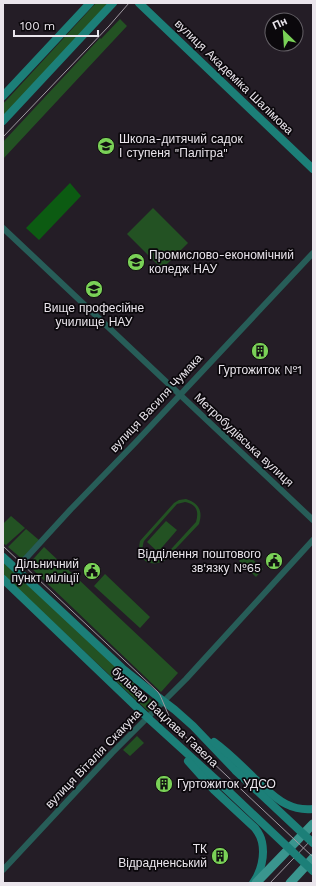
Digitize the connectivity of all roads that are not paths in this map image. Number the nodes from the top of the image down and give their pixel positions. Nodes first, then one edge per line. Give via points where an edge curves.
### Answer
1 (90, 3) edge
2 (113, 3) edge
3 (140, 3) edge
4 (3, 96) edge
5 (3, 121) edge
6 (313, 169) edge
7 (3, 228) edge
8 (313, 253) edge
9 (180, 394) junction
10 (313, 520) edge
11 (313, 540) edge
12 (3, 557) edge
13 (16, 569) junction
14 (3, 578) edge
15 (164, 701) junction
16 (148, 718) junction
17 (193, 726) junction
18 (168, 736) junction
19 (313, 809) edge
20 (313, 824) edge
21 (313, 844) edge
22 (313, 858) edge
23 (3, 870) edge
24 (313, 871) edge
25 (254, 883) edge
26 (290, 883) edge

1 - 4 main road
2 - 5 main road
3 - 6 main road, вулиця Академіка Шалімова
7 - 9 street, Метробудівська вулиця
8 - 9 street, вулиця Василя Чумака
9 - 10 street, Метробудівська вулиця
9 - 13 street, вулиця Василя Чумака
11 - 15 street, вулиця Віталія Скакуна
12 - 13 main road, бульвар Вацлава Гавела
13 - 15 main road, бульвар Вацлава Гавела via 122,668
14 - 16 main road, бульвар Вацлава Гавела
15 - 16 street, вулиця Віталія Скакуна
15 - 17 main road, бульвар Вацлава Гавела
16 - 18 main road, бульвар Вацлава Гавела
16 - 23 street, вулиця Віталія Скакуна
17 - 19 main road via 225,750 269,793 296,808
17 - 21 main road, бульвар Вацлава Гавела, bridge
18 - 24 main road, бульвар Вацлава Гавела, bridge
18 - 25 main road via 214,790 259,834 262,842 262,859
20 - 25 main road
22 - 26 main road

